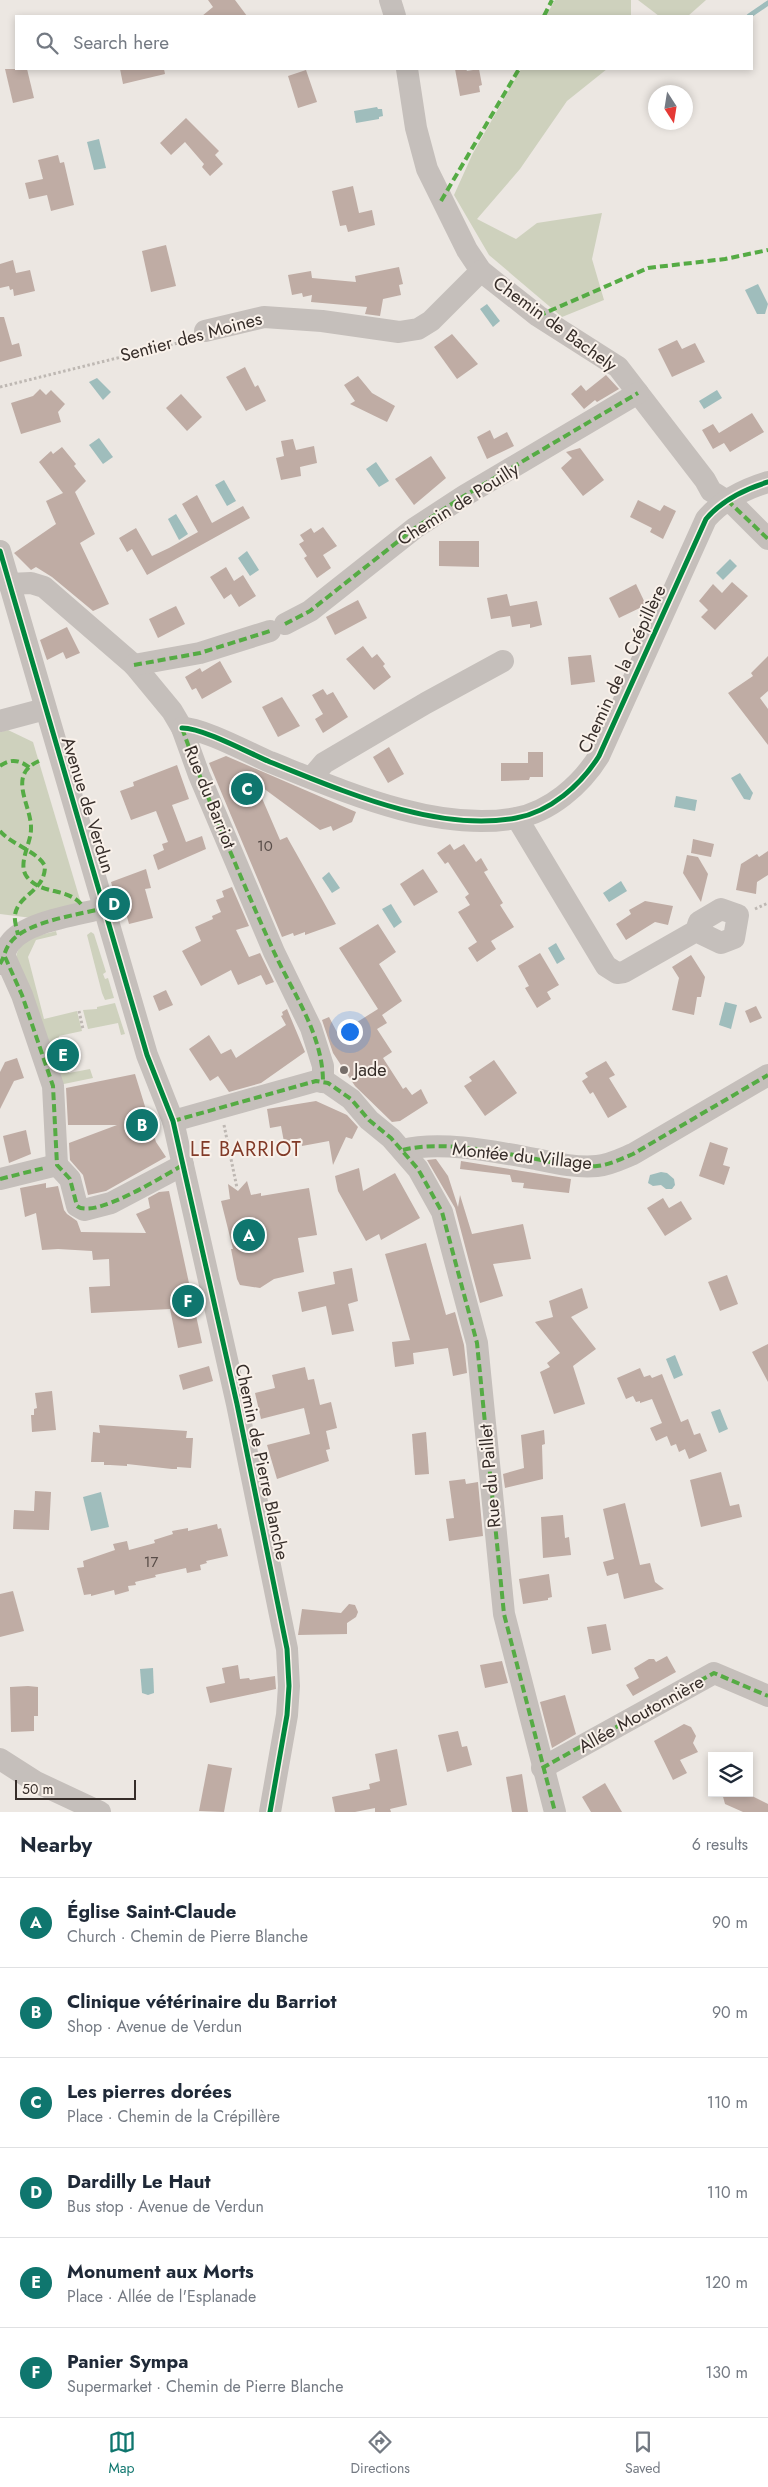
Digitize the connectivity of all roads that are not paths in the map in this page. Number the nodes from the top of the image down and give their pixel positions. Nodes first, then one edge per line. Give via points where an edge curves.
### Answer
1 (390, 0) edge
2 (395, 15) edge
3 (407, 70) edge
4 (481, 271) junction
5 (206, 332) road end
6 (638, 393) junction
7 (768, 482) edge
8 (727, 500) junction
9 (768, 539) edge
10 (0, 551) edge
11 (9, 584) junction
12 (503, 661) dead end
13 (134, 665) junction
14 (45, 709) junction
15 (0, 722) edge
16 (182, 728) junction
17 (312, 777) junction
18 (517, 818) junction
19 (104, 908) junction
20 (696, 931) dead end
21 (2, 961) edge
22 (768, 1075) edge
23 (323, 1082) junction
24 (173, 1121) junction
25 (403, 1150) junction
26 (184, 1165) junction
27 (51, 1166) junction
28 (0, 1179) edge
29 (768, 1696) edge
30 (0, 1759) edge
31 (542, 1768) junction
32 (100, 1812) edge
33 (270, 1812) edge
34 (555, 1812) edge

1 - 2 street
3 - 4 street, Chemin de Bachely via 426,169
4 - 5 street, Sentier des Moines via 431,321 418,329 399,332 264,317
4 - 6 street, Chemin de Bachely via 538,316 604,356 618,367
6 - 8 street, Chemin de Bachely via 711,491
6 - 13 street, Chemin de Pouilly via 415,528 310,611 277,628 200,654
7 - 8 street, Chemin de la Crépillère
8 - 9 street
8 - 18 street, Chemin de la Crépillère via 711,514 696,538 671,601 594,763 564,795
10 - 11 street, Avenue de Verdun
11 - 13 street, Rue du Barriot via 31,583 44,587
11 - 14 street, Avenue de Verdun
12 - 17 street via 324,763
13 - 16 street, Rue du Barriot
14 - 15 street
14 - 19 street, Avenue de Verdun
16 - 17 street, Chemin de la Crépillère via 200,730
16 - 23 street, Rue du Barriot via 274,952 311,1028 323,1066
17 - 18 street, Chemin de la Crépillère via 372,800 422,814 477,820
18 - 20 street via 606,966 617,973
19 - 21 street via 42,924 18,935 8,944
19 - 24 street, Avenue de Verdun via 147,1055
21 - 27 street via 22,996 52,1086
22 - 25 street, Montée du Village via 633,1154 597,1166 568,1165 467,1149 413,1147
23 - 24 street
23 - 25 street, Rue du Paillet via 351,1099
24 - 26 street, Chemin de Pierre Blanche
25 - 31 street, Rue du Paillet via 418,1169 442,1212 477,1343 504,1614
26 - 27 street via 111,1203 84,1210 77,1206 70,1179
26 - 33 street, Chemin de Pierre Blanche via 287,1649 290,1686 287,1715
27 - 28 street
29 - 31 street, Allée Moutonnière via 714,1673
30 - 32 street via 36,1782
31 - 34 street, Rue du Paillet

